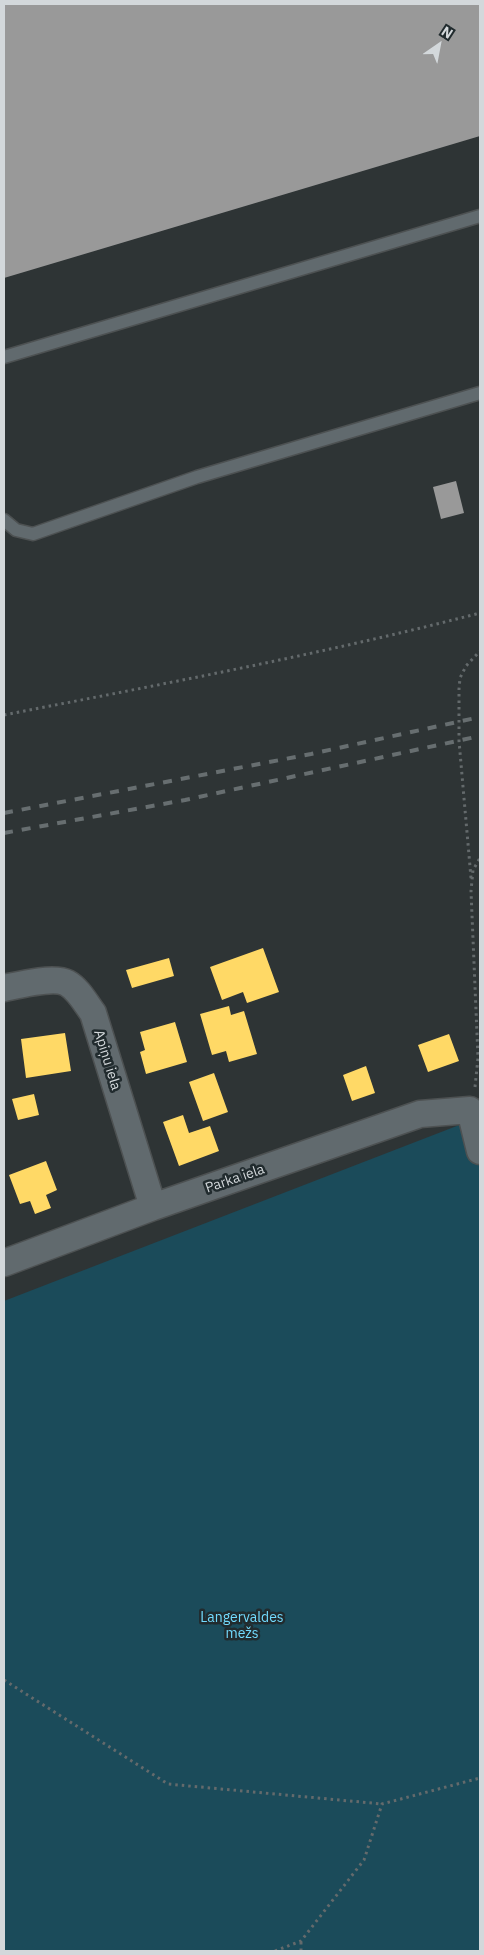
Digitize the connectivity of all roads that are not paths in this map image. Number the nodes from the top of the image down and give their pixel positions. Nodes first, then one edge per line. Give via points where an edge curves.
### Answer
1 (480, 216) edge
2 (4, 357) edge
3 (480, 393) edge
4 (4, 520) edge
5 (4, 988) edge
6 (480, 1151) edge
7 (153, 1207) junction
8 (4, 1263) edge

1 - 2 lane
3 - 4 lane via 197,477 34,534 16,530
5 - 7 street, Apiņu iela via 51,980 66,982 92,1012
6 - 7 street, Parka iela via 470,1110 420,1114
7 - 8 street, Parka iela

